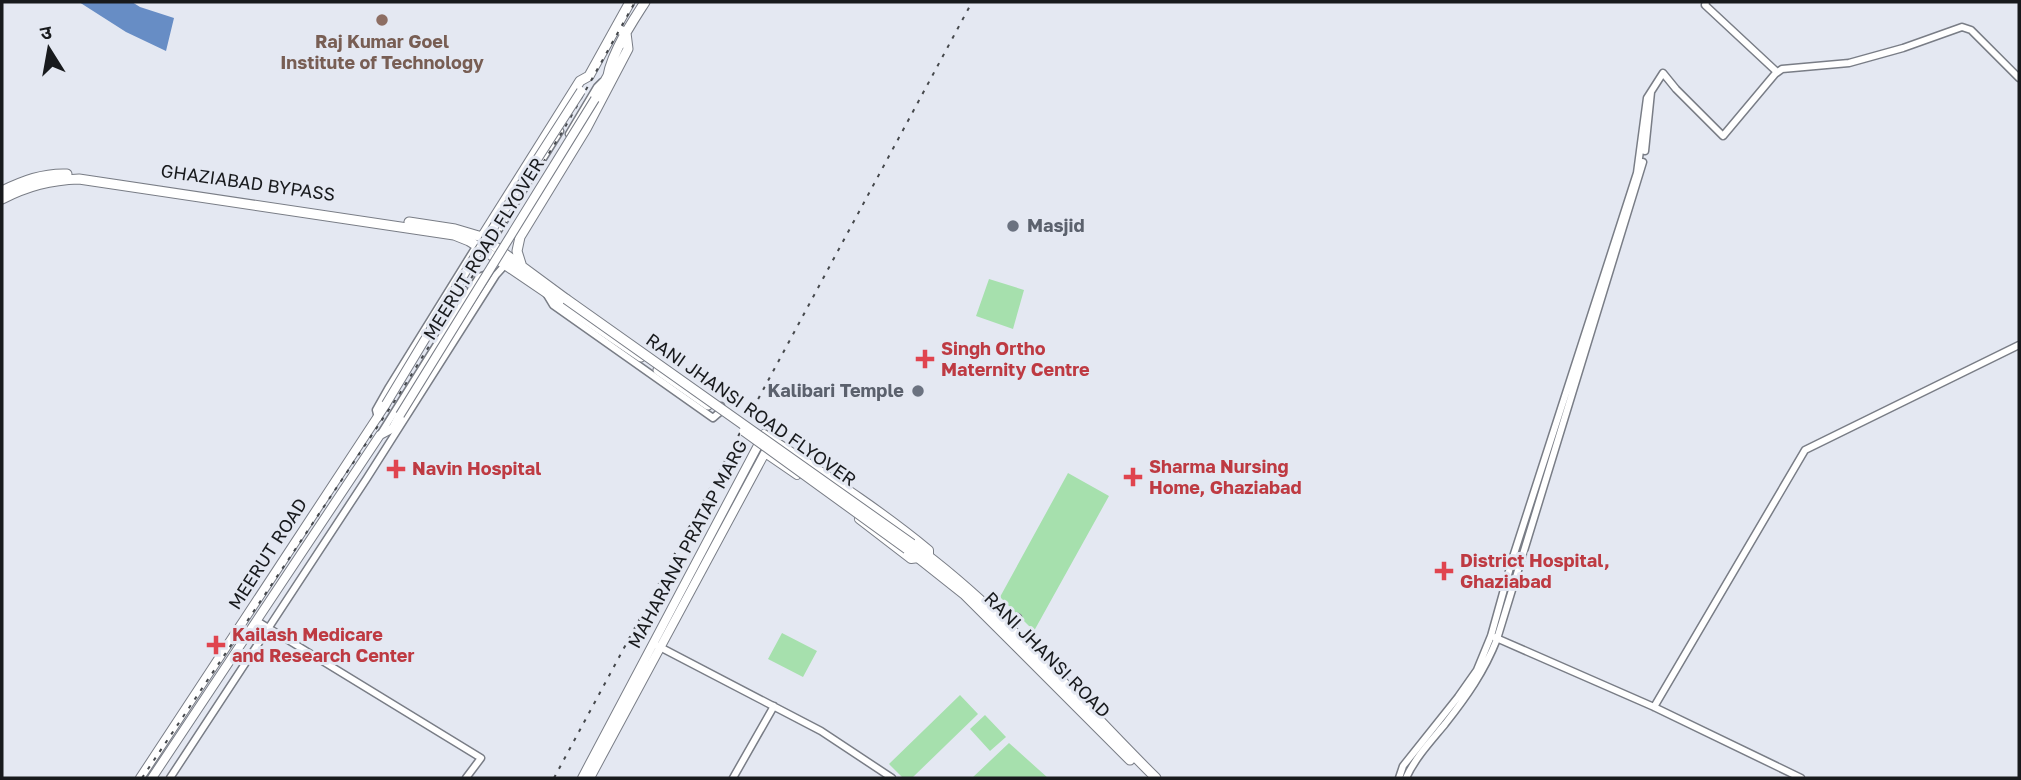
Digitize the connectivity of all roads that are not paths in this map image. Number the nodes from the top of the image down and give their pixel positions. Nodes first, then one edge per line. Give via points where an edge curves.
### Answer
1 (630, 2) edge
2 (645, 2) edge
3 (1706, 2) edge
4 (616, 28) junction
5 (626, 33) junction
6 (1777, 72) junction
7 (589, 76) junction
8 (606, 78) junction
9 (2019, 78) edge
10 (607, 91) junction
11 (173, 190) junction
12 (2, 191) edge
13 (2, 199) edge
14 (484, 244) junction
15 (517, 249) junction
16 (505, 264) junction
17 (522, 268) junction
18 (496, 275) junction
19 (550, 292) junction
20 (2019, 345) edge
21 (378, 418) junction
22 (380, 436) junction
23 (755, 447) junction
24 (765, 453) junction
25 (306, 524) junction
26 (317, 530) junction
27 (924, 557) junction
28 (1017, 618) dead end
29 (257, 621) junction
30 (1007, 626) junction
31 (269, 627) junction
32 (1494, 637) junction
33 (657, 645) junction
34 (1026, 651) junction
35 (1037, 662) junction
36 (774, 706) junction
37 (1654, 707) junction
38 (140, 778) edge
39 (152, 778) edge
40 (170, 778) edge
41 (466, 778) edge
42 (582, 778) edge
43 (590, 778) edge
44 (733, 778) edge
45 (892, 778) edge
46 (1148, 778) edge
47 (1156, 778) edge
48 (1399, 778) edge
49 (1406, 778) edge
50 (1801, 778) edge

1 - 4 highway
2 - 5 highway
3 - 6 street via 1704,5
4 - 5 highway
4 - 7 highway
5 - 8 highway
5 - 10 highway via 628,50
6 - 9 street via 1858,61 1965,27
6 - 32 street via 1723,136 1663,73 1648,96 1637,173 1517,545
7 - 14 highway via 580,81
7 - 21 main road, MEERUT ROAD FLYOVER, bridge
8 - 10 highway
8 - 15 street via 508,233 507,239
8 - 22 main road, MEERUT ROAD FLYOVER, bridge via 393,428
10 - 15 highway via 522,233
11 - 12 highway, GHAZIABAD BYPASS via 52,173
11 - 13 highway, GHAZIABAD BYPASS via 79,178 26,187
11 - 14 highway, GHAZIABAD BYPASS via 454,235
14 - 16 highway
14 - 17 highway
14 - 21 street via 391,382 376,410
15 - 17 highway
16 - 18 street
16 - 19 highway
17 - 19 highway
18 - 22 street via 479,277
18 - 31 street
19 - 19 street via 567,295 717,401 721,411 713,418 553,305
19 - 27 highway, RANI JHANSI ROAD FLYOVER, bridge
20 - 37 street via 1805,450
21 - 25 main road, MEERUT ROAD
22 - 26 main road, MEERUT ROAD
23 - 24 main road
23 - 27 main road, MAHARANA PRATAP MARG via 764,434 929,550
23 - 33 main road, MAHARANA PRATAP MARG
24 - 27 main road, MAHARANA PRATAP MARG via 911,559
24 - 33 main road, MAHARANA PRATAP MARG
25 - 26 main road
25 - 38 main road, MEERUT ROAD
26 - 29 main road, MEERUT ROAD
27 - 30 highway, RANI JHANSI ROAD via 967,587
27 - 34 highway, RANI JHANSI ROAD
28 - 30 highway
29 - 31 street
29 - 39 main road, MEERUT ROAD
30 - 34 highway, RANI JHANSI ROAD
31 - 40 street
31 - 41 street via 481,758
32 - 37 street
32 - 48 street via 1458,697 1403,766
32 - 49 street via 1485,668
33 - 36 street
33 - 42 main road, MAHARANA PRATAP MARG
33 - 43 main road, MAHARANA PRATAP MARG
34 - 35 highway, RANI JHANSI ROAD
35 - 46 highway, RANI JHANSI ROAD
35 - 47 highway, RANI JHANSI ROAD
36 - 44 street
36 - 45 street
37 - 50 street

